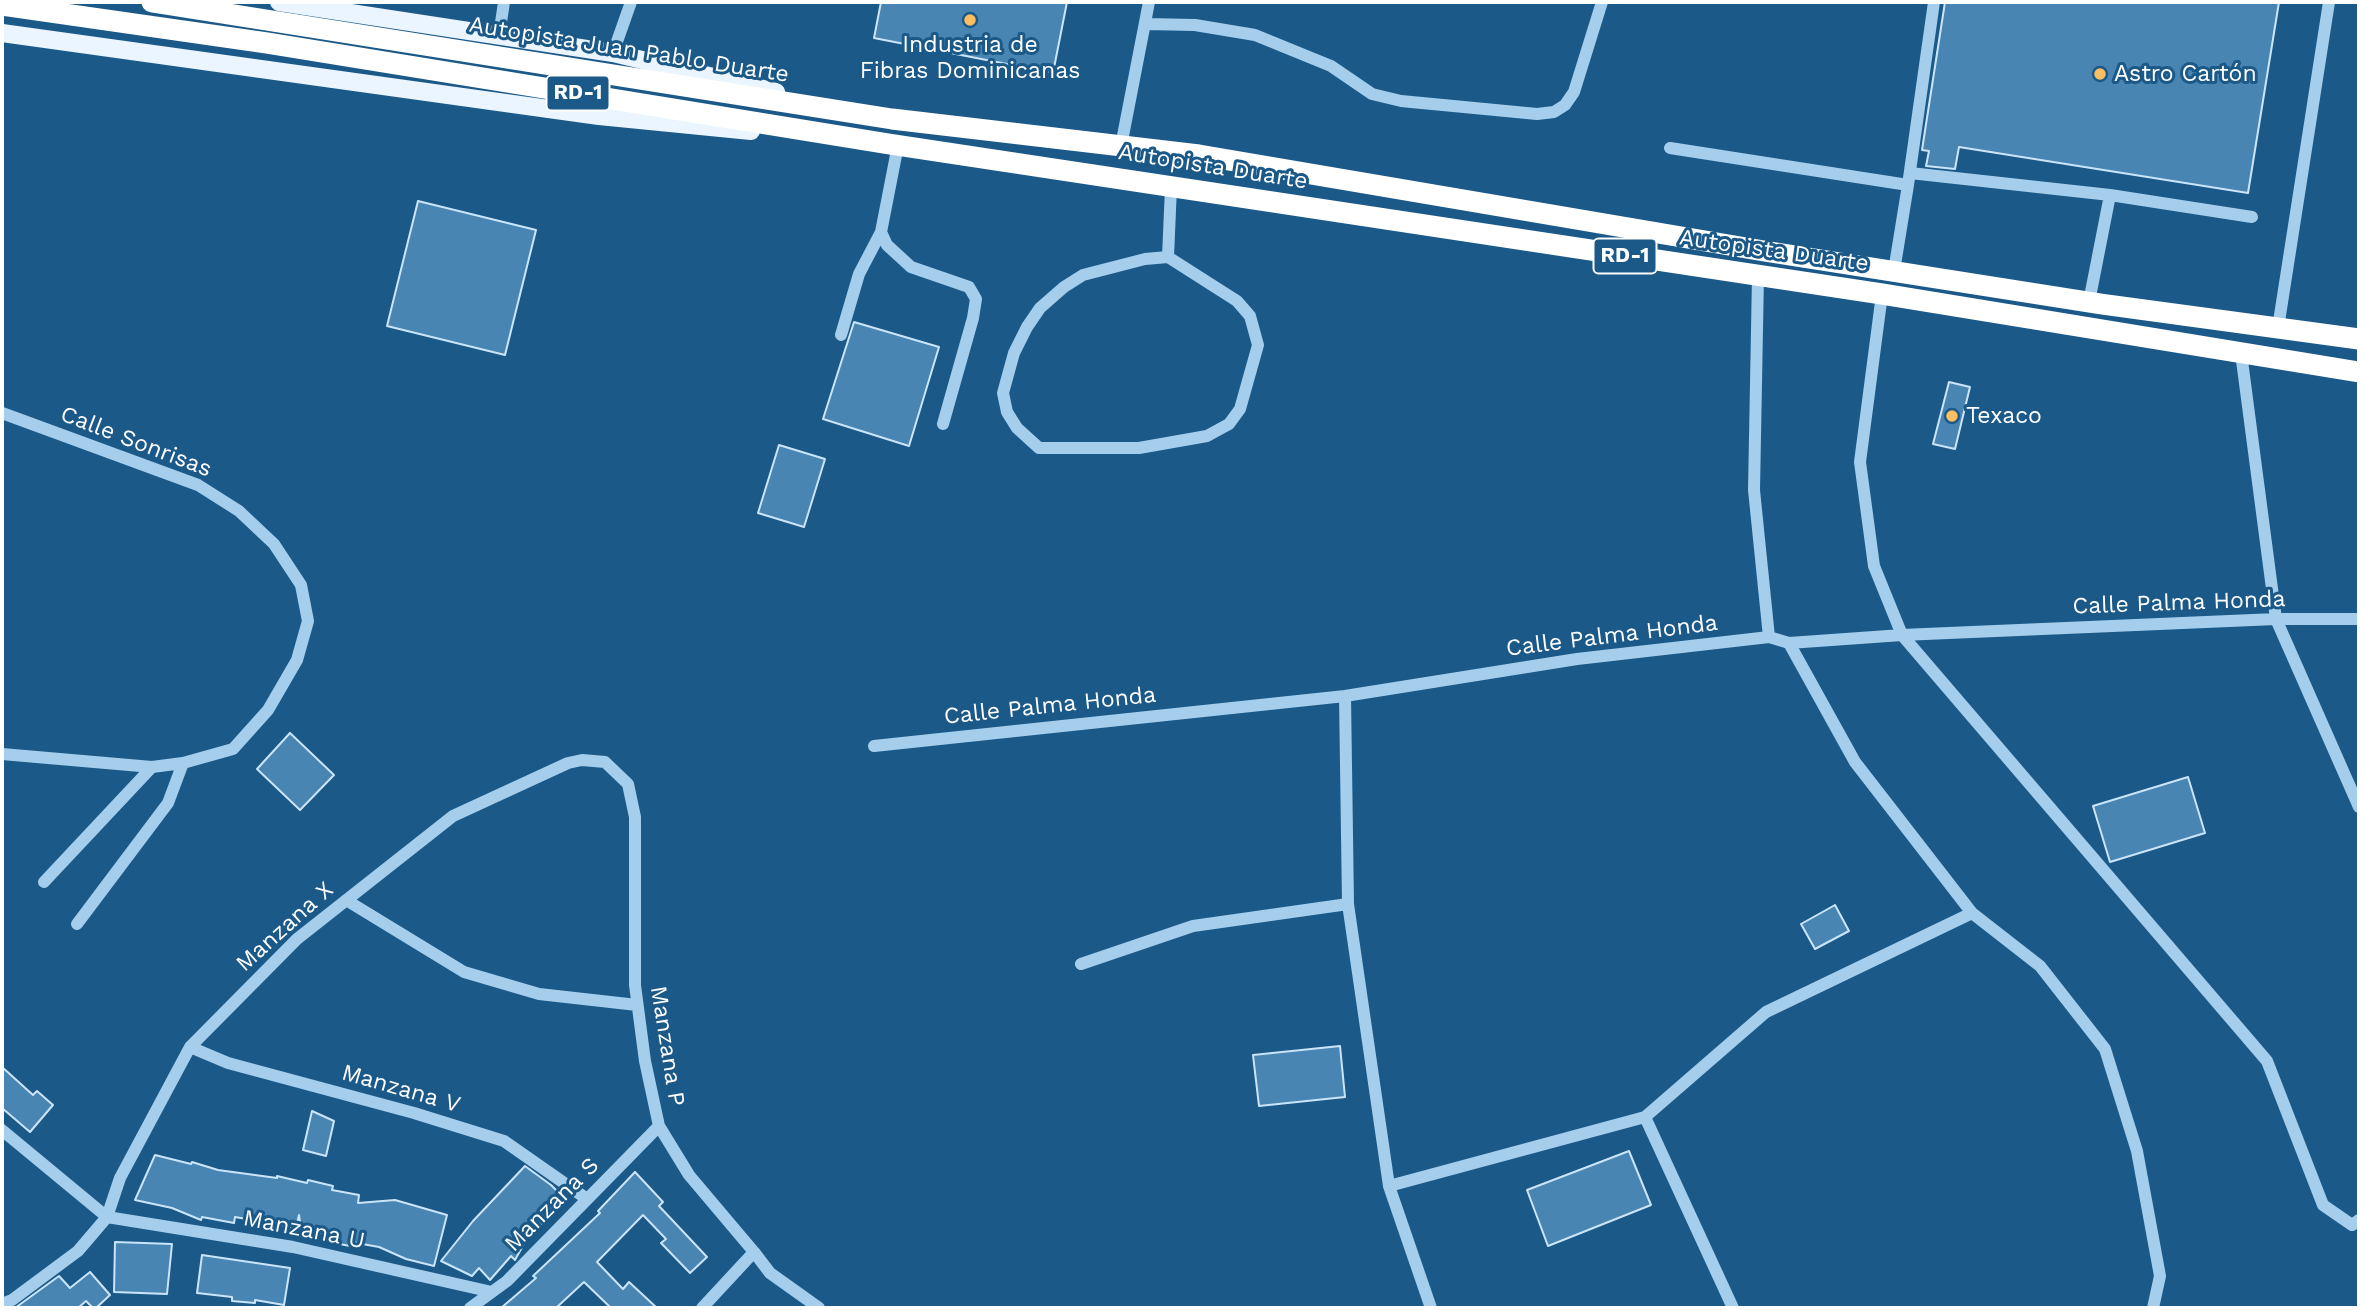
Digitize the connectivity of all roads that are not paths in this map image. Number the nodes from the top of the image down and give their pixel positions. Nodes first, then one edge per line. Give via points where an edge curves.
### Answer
1 (152, 2) edge
2 (504, 2) edge
3 (631, 2) edge
4 (1149, 2) edge
5 (1602, 2) edge
6 (1934, 2) edge
7 (2329, 2) edge
8 (2, 5) edge
9 (277, 11) edge
10 (1146, 24) junction
11 (2, 33) edge
12 (499, 36) junction
13 (613, 53) junction
14 (892, 119) junction
15 (893, 144) junction
16 (1121, 146) junction
17 (1670, 148) dead end
18 (1909, 179) junction
19 (1171, 187) junction
20 (2110, 195) junction
21 (2252, 217) dead end
22 (881, 232) junction
23 (1168, 257) junction
24 (1894, 271) junction
25 (1758, 276) junction
26 (1882, 294) junction
27 (2089, 302) junction
28 (2278, 328) junction
29 (841, 335) dead end
30 (2359, 339) edge
31 (2241, 353) junction
32 (2359, 372) edge
33 (2, 413) edge
34 (943, 424) dead end
35 (2276, 619) junction
36 (2359, 619) edge
37 (1902, 635) junction
38 (1769, 637) junction
39 (1788, 643) junction
40 (1345, 696) junction
41 (874, 746) dead end
42 (2, 754) edge
43 (582, 760) joint
44 (183, 763) junction
45 (152, 767) junction
46 (2359, 807) edge
47 (44, 882) dead end
48 (346, 900) junction
49 (1349, 904) junction
50 (1972, 913) junction
51 (77, 924) dead end
52 (1081, 964) dead end
53 (638, 1005) junction
54 (190, 1047) junction
55 (1645, 1117) junction
56 (659, 1126) junction
57 (2, 1130) edge
58 (1389, 1186) junction
59 (587, 1199) junction
60 (107, 1217) junction
61 (2359, 1220) edge
62 (754, 1252) junction
63 (492, 1292) junction
64 (2, 1304) edge
65 (470, 1308) edge
66 (702, 1308) edge
67 (819, 1308) edge
68 (1430, 1308) edge
69 (1734, 1308) edge
70 (2153, 1308) edge

1 - 9 highway, RD-1
2 - 12 street
3 - 13 street
4 - 10 street
5 - 10 street via 1574,92 1554,112 1537,114 1401,101 1372,94 1331,66 1255,35 1195,25
6 - 18 street
7 - 28 street
8 - 15 highway, RD-1
9 - 12 main road
9 - 14 highway, Autopista Juan Pablo Duarte / RD-1
10 - 16 street
11 - 15 main road via 599,116
12 - 13 main road
13 - 14 main road
14 - 16 highway, Autopista Duarte / RD-1
15 - 19 highway, Autopista Duarte / RD-1
15 - 22 street
16 - 24 highway, Autopista Duarte / RD-1 via 1199,155
17 - 18 street
18 - 20 street
18 - 24 street
19 - 23 street
19 - 25 highway, Autopista Duarte / RD-1
20 - 21 street
20 - 27 street
22 - 29 street via 859,274
22 - 34 street via 887,245 911,267 968,287 976,299
23 - 23 street via 1237,301 1250,316 1258,345 1240,410 1229,424 1207,436 1139,448 1039,448 1017,428 1003,393 1027,327 1040,308 1083,275
24 - 27 highway, Autopista Duarte / RD-1
25 - 26 highway, Autopista Duarte / RD-1
25 - 38 street via 1754,490
26 - 31 highway, Autopista Duarte / RD-1
26 - 37 street via 1860,462 1874,566
27 - 28 highway, Autopista Duarte / RD-1
28 - 30 highway, Autopista Duarte / RD-1
31 - 32 highway, Autopista Duarte / RD-1
31 - 35 street
33 - 44 street, Calle Sonrisas via 198,485 239,511 274,544 301,585 308,621 297,660 268,709 233,750
35 - 36 street, Calle Palma Honda
35 - 37 street, Calle Palma Honda
35 - 46 street
37 - 39 street, Calle Palma Honda
37 - 61 street via 2267,1061 2323,1205 2352,1225
38 - 39 street, Calle Palma Honda
38 - 40 street, Calle Palma Honda via 1577,659
39 - 50 street via 1855,762
40 - 41 street, Calle Palma Honda
40 - 49 street
42 - 45 street, Calle Sonrisas
43 - 48 street, Manzana X via 453,816
43 - 53 street, Manzana P via 605,762 628,784 636,830
44 - 45 street, Calle Sonrisas
44 - 51 street via 168,803
45 - 47 street
48 - 53 street via 464,972 540,994
48 - 54 street, Manzana X via 298,939
49 - 52 street via 1193,926
49 - 58 street
50 - 55 street via 1766,1012
50 - 70 street via 2040,966 2105,1049 2144,1188 2160,1276
53 - 56 street, Manzana P
54 - 59 street, Manzana V via 228,1063 504,1141
54 - 60 street, Manzana X via 120,1178
55 - 58 street
55 - 69 street
56 - 59 street, Manzana S
56 - 62 street, Manzana P via 689,1175
57 - 60 street
58 - 68 street
59 - 63 street, Manzana S
60 - 63 street, Manzana U via 293,1247
60 - 64 street via 78,1251
62 - 66 street
62 - 67 street, Manzana P via 770,1273
63 - 65 street, Manzana S

